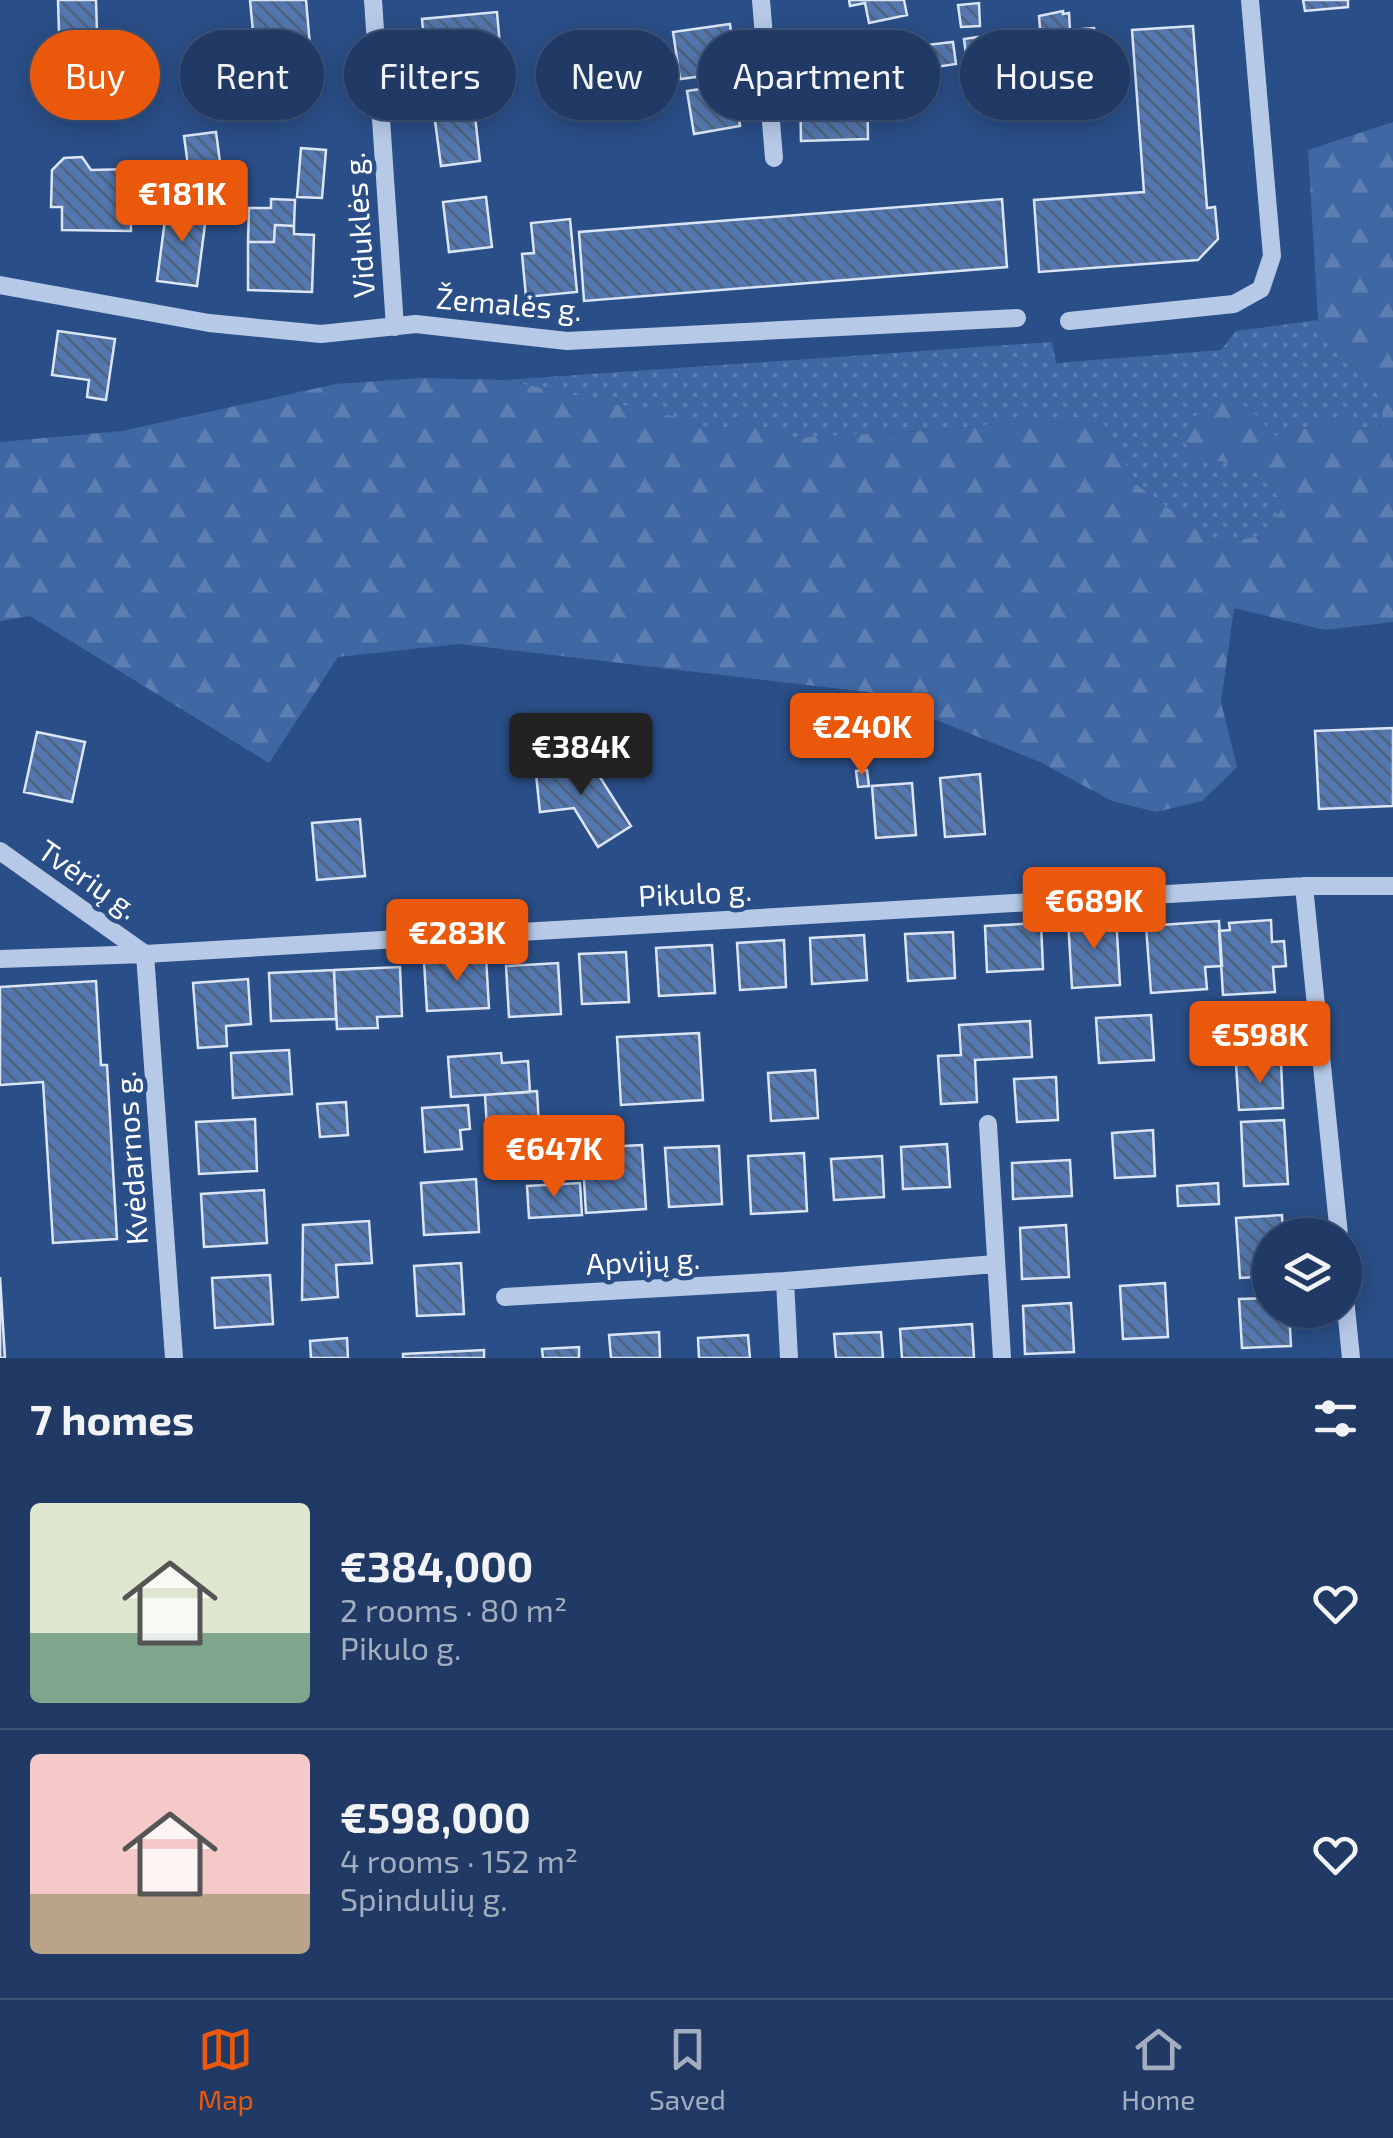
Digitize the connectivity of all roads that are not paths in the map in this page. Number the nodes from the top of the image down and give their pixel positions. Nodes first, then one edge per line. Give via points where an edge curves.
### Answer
1 (373, 0) edge
2 (761, 0) edge
3 (1250, 0) edge
4 (774, 158) dead end
5 (0, 285) edge
6 (1016, 318) dead end
7 (1069, 321) dead end
8 (395, 327) junction
9 (0, 851) edge
10 (1304, 886) junction
11 (1393, 886) edge
12 (145, 954) junction
13 (0, 959) edge
14 (988, 1124) dead end
15 (1337, 1218) edge
16 (995, 1264) junction
17 (785, 1281) junction
18 (505, 1298) dead end
19 (1348, 1328) edge
20 (174, 1358) edge
21 (789, 1358) edge
22 (1002, 1358) edge
23 (1351, 1358) edge

1 - 8 street, Viduklės g.
2 - 4 street
3 - 7 street via 1272,256 1260,289 1234,304
5 - 8 street, Žemalės g. via 209,324 321,334
6 - 8 street, Žemalės g. via 567,341
9 - 12 street, Tvėrių g.
10 - 11 street, Pikulo g.
10 - 12 street, Pikulo g.
10 - 15 street
12 - 13 street, Pikulo g.
12 - 20 street, Kvėdarnos g.
14 - 16 street
16 - 17 street, Apvijų g.
16 - 22 street
17 - 18 street, Apvijų g.
17 - 21 street
19 - 23 street

